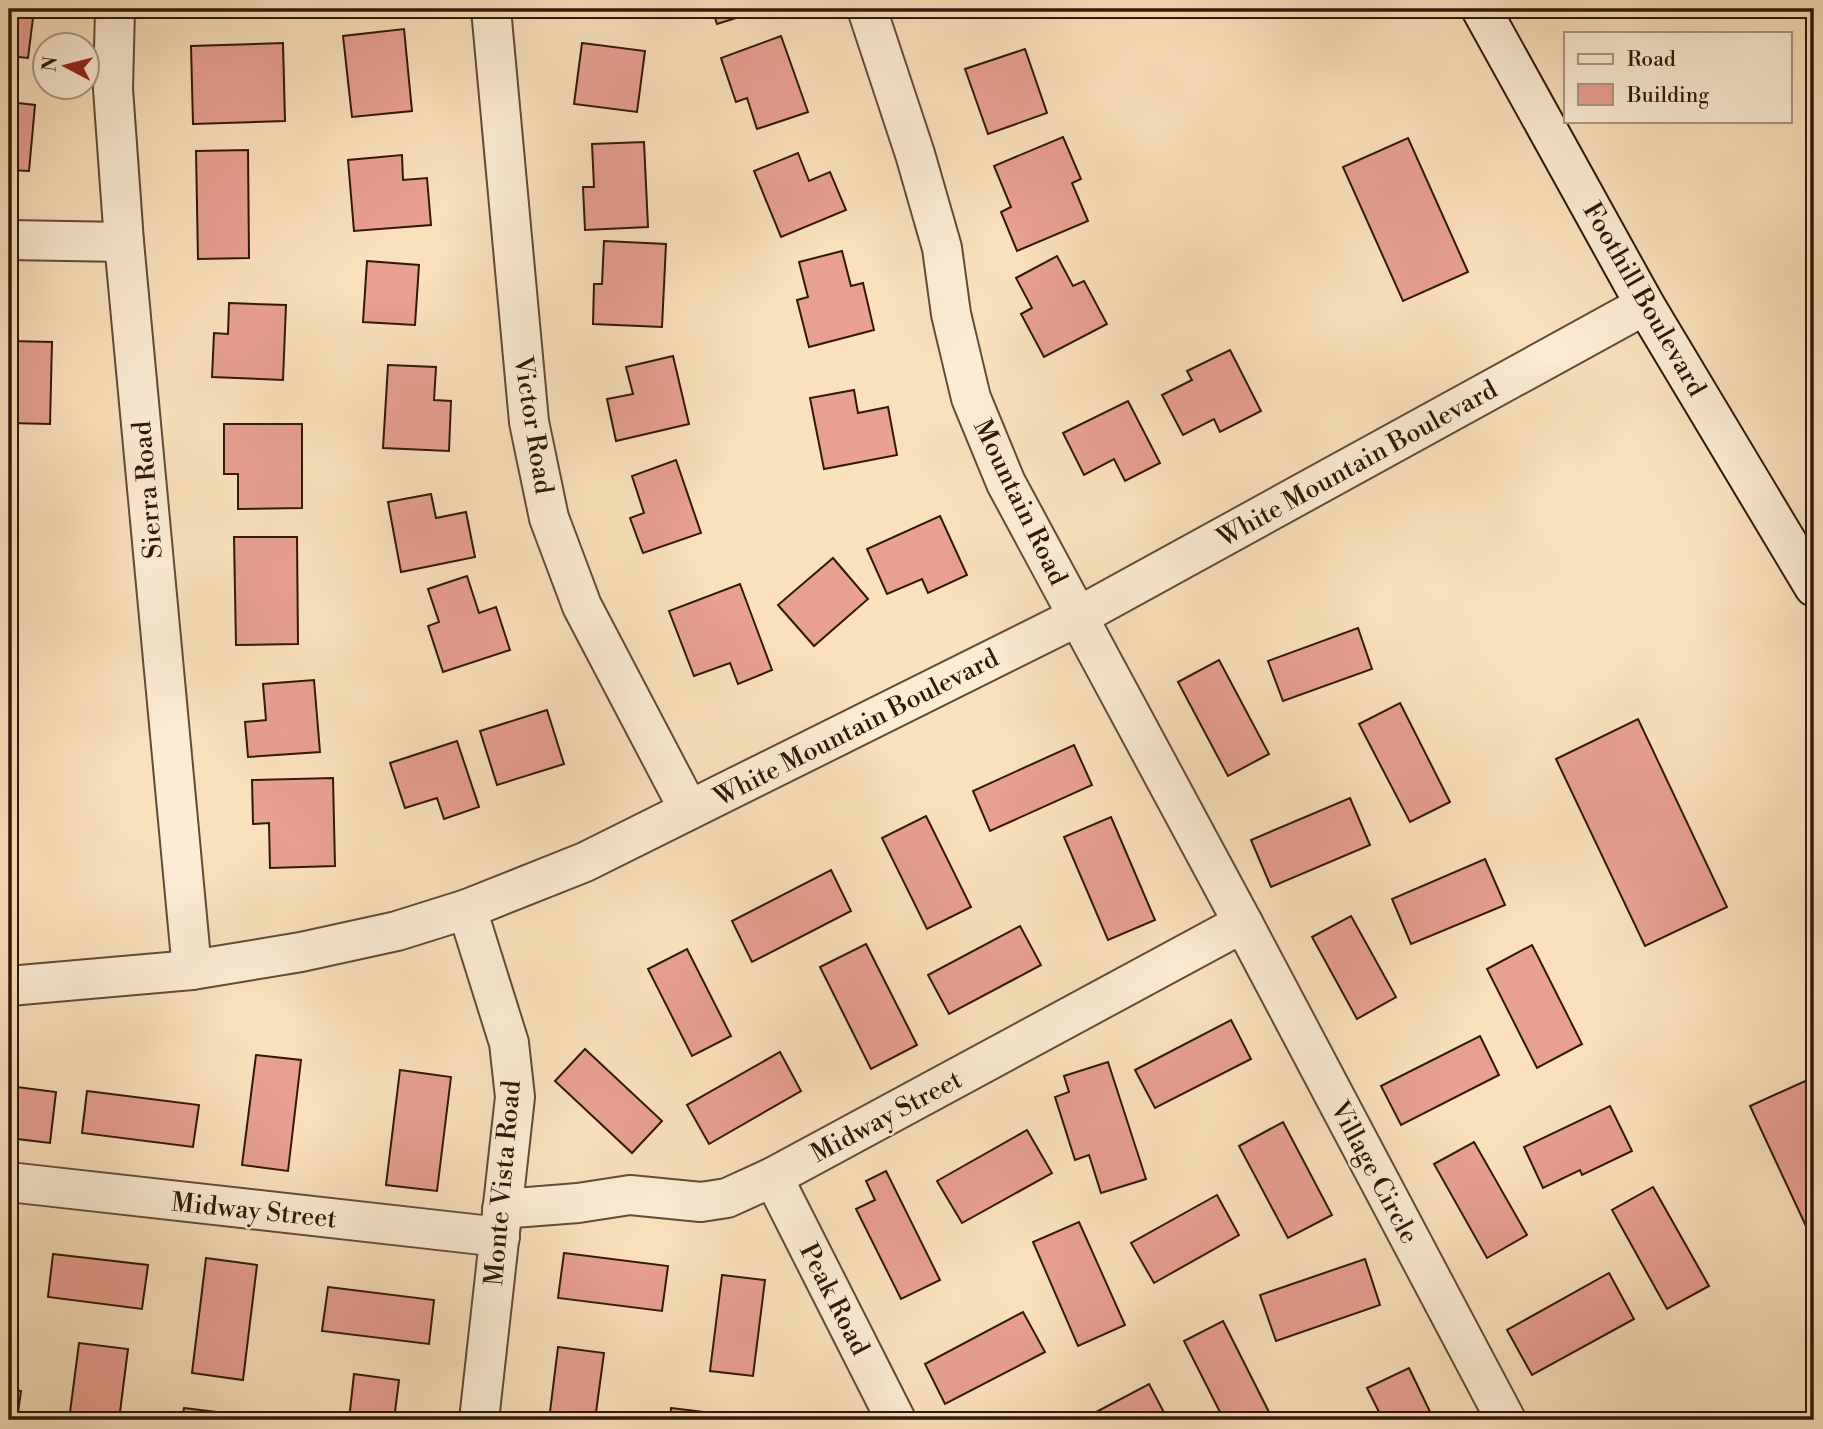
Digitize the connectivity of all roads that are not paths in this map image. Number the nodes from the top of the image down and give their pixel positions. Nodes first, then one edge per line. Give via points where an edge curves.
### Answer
1 (115, 9) edge
2 (491, 9) edge
3 (867, 9) edge
4 (1481, 9) edge
5 (9, 240) edge
6 (124, 242) junction
7 (1645, 304) junction
8 (1814, 587) edge
9 (1079, 616) junction
10 (689, 810) junction
11 (467, 909) junction
12 (1243, 923) junction
13 (191, 970) junction
14 (9, 986) edge
15 (773, 1177) junction
16 (9, 1182) edge
17 (501, 1223) junction
18 (479, 1420) edge
19 (896, 1420) edge
20 (1506, 1420) edge

1 - 6 street, Sierra Road via 113,89
2 - 10 street, Victor Road via 529,422 549,518 582,606
3 - 9 street, Mountain Road via 942,248 951,314 971,398 1006,483
4 - 7 street, Foothill Boulevard
5 - 6 street
6 - 13 street, Sierra Road
7 - 8 street, Foothill Boulevard
7 - 9 street, White Mountain Boulevard
9 - 10 street, White Mountain Boulevard
9 - 12 street, Mountain Road
10 - 11 street, White Mountain Boulevard via 585,862
11 - 13 street, White Mountain Boulevard via 397,931 302,952
11 - 17 street, Monte Vista Road via 509,1043 515,1097
12 - 15 street, Midway Street
12 - 20 street, Village Circle
13 - 14 street, White Mountain Boulevard
15 - 17 street, Midway Street via 727,1198 701,1202 630,1195
15 - 19 street, Peak Road
16 - 17 street, Midway Street
17 - 18 street, Monte Vista Road

